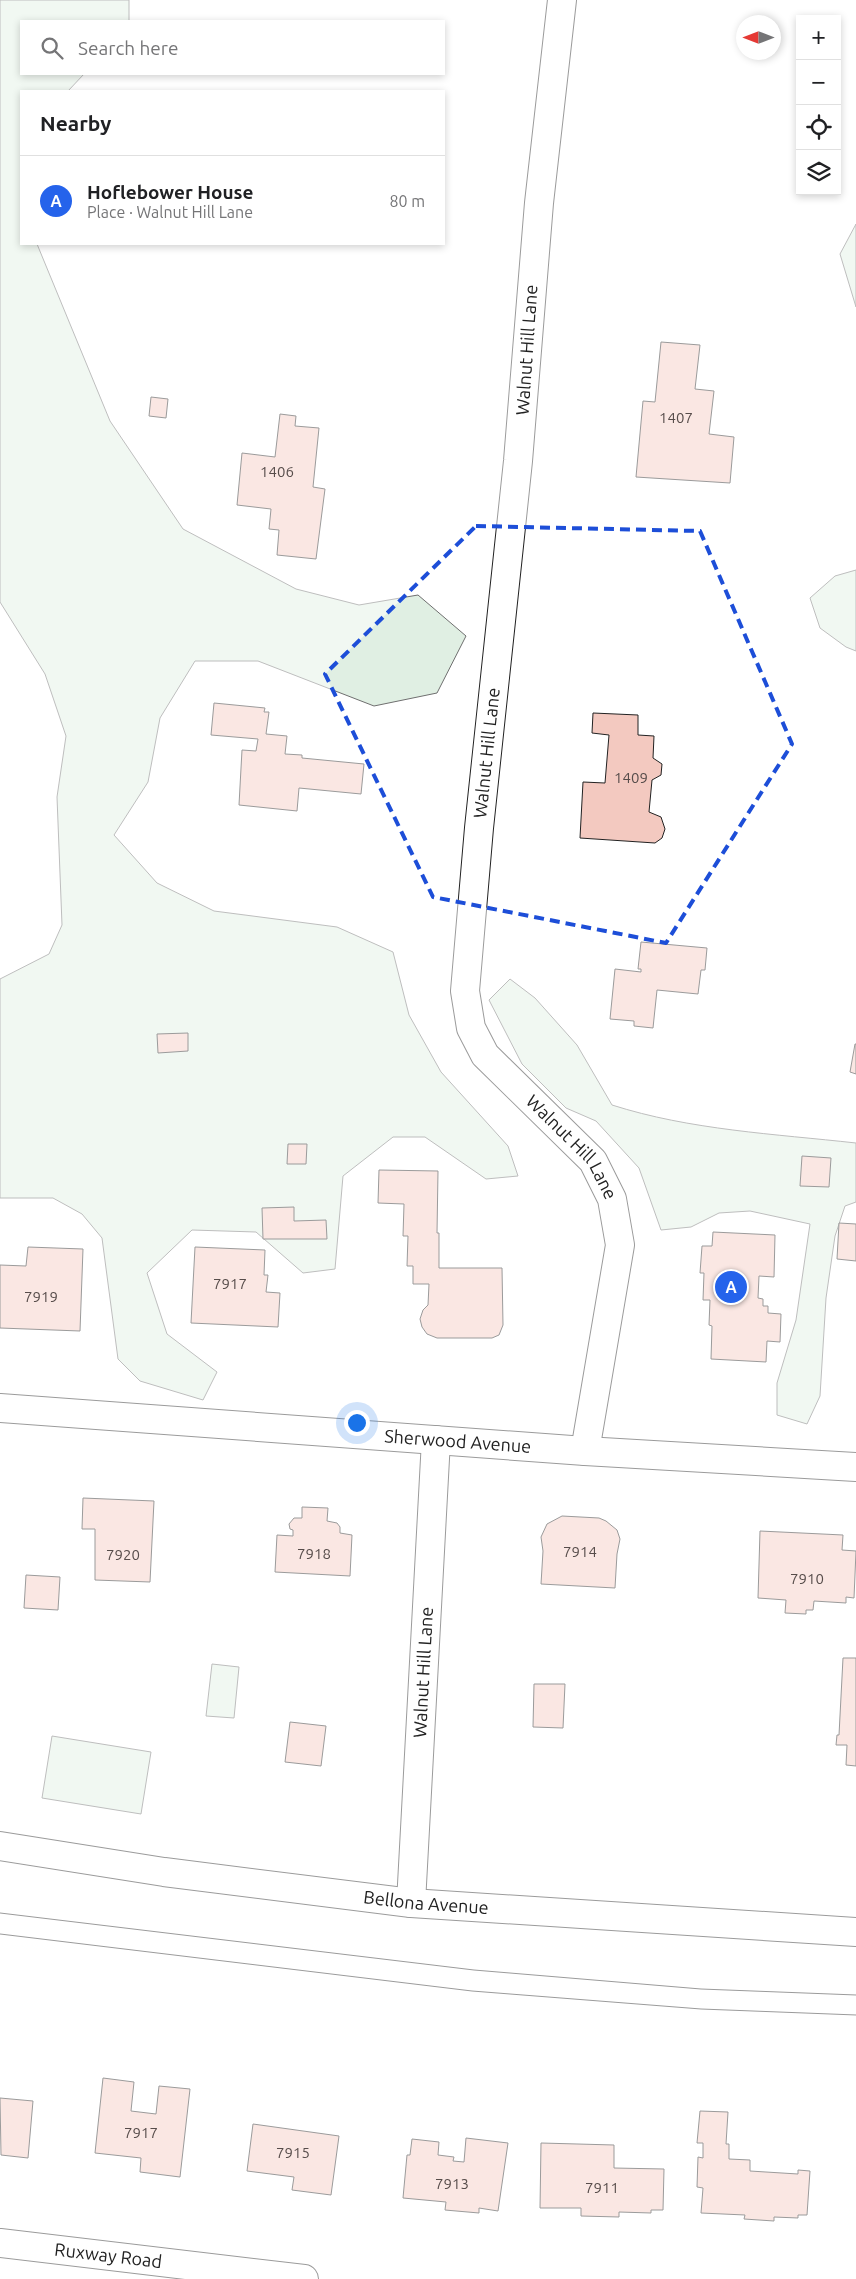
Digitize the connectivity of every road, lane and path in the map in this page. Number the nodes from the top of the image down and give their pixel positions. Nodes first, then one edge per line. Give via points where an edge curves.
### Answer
1 (562, 0) edge
2 (0, 1408) edge
3 (436, 1440) junction
4 (585, 1451) junction
5 (856, 1466) edge
6 (0, 1846) edge
7 (411, 1903) junction
8 (856, 1932) edge
9 (0, 2243) edge
10 (304, 2279) edge

1 - 4 street, Walnut Hill Lane via 539,203 518,461 478,828 465,991 471,1028 485,1055 593,1161 612,1199 620,1245
2 - 3 street, Sherwood Avenue
3 - 4 street, Sherwood Avenue
3 - 7 street, Walnut Hill Lane
4 - 5 street, Sherwood Avenue
6 - 7 street, Bellona Avenue via 164,1872
7 - 8 street, Bellona Avenue
9 - 10 street, Ruxway Road

